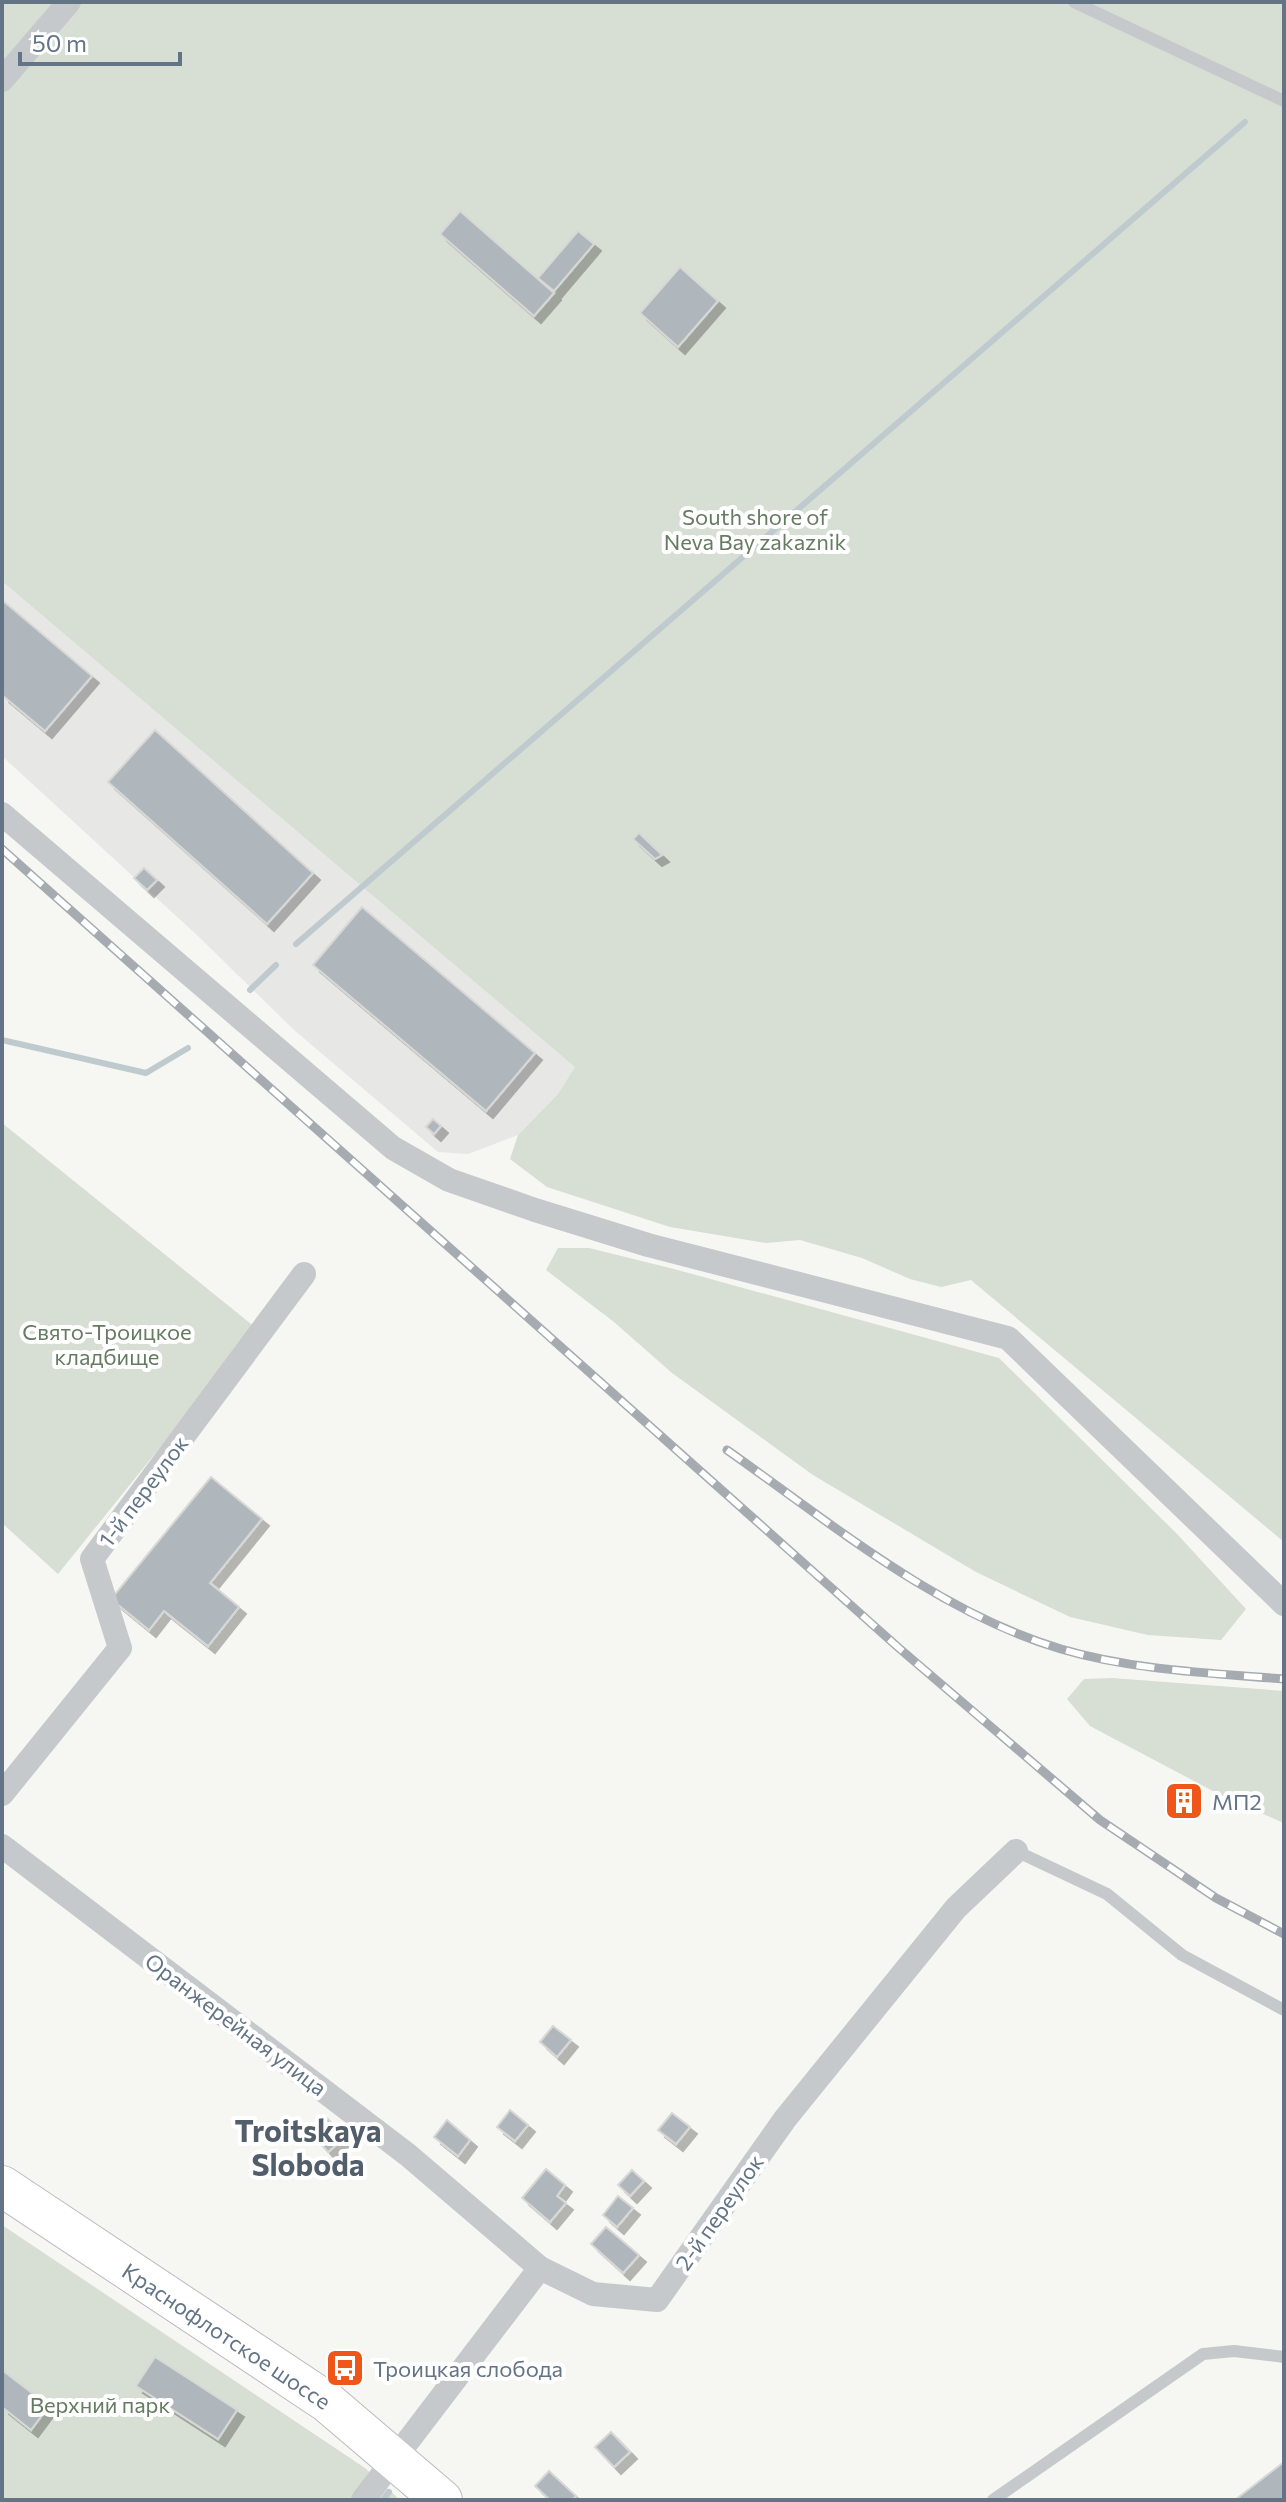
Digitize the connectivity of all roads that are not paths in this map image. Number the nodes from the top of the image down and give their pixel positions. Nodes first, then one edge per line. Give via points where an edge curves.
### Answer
1 (69, 2) edge
2 (1074, 2) edge
3 (2, 80) edge
4 (1284, 101) edge
5 (2, 814) edge
6 (304, 1274) dead end
7 (1284, 1604) edge
8 (2, 1794) edge
9 (2, 1846) edge
10 (1016, 1851) joint
11 (1284, 2010) edge
12 (2, 2186) edge
13 (540, 2268) junction
14 (1284, 2357) edge
15 (395, 2458) junction
16 (363, 2500) edge
17 (442, 2500) edge
18 (993, 2500) edge

1 - 3 street
2 - 4 lane
5 - 7 street via 393,1148 449,1180 648,1245 1008,1338
6 - 8 street, 1-й переулок via 92,1559 120,1648
9 - 13 street, Оранжерейная улица via 408,2155
10 - 11 lane via 1107,1894 1182,1955
10 - 13 street, 2-й переулок via 956,1908 785,2119 657,2300 593,2294
12 - 15 main road, Краснофлотское шоссе via 327,2402
13 - 15 street
14 - 18 lane via 1234,2351 1203,2354
15 - 16 street
15 - 17 main road, Краснофлотское шоссе

